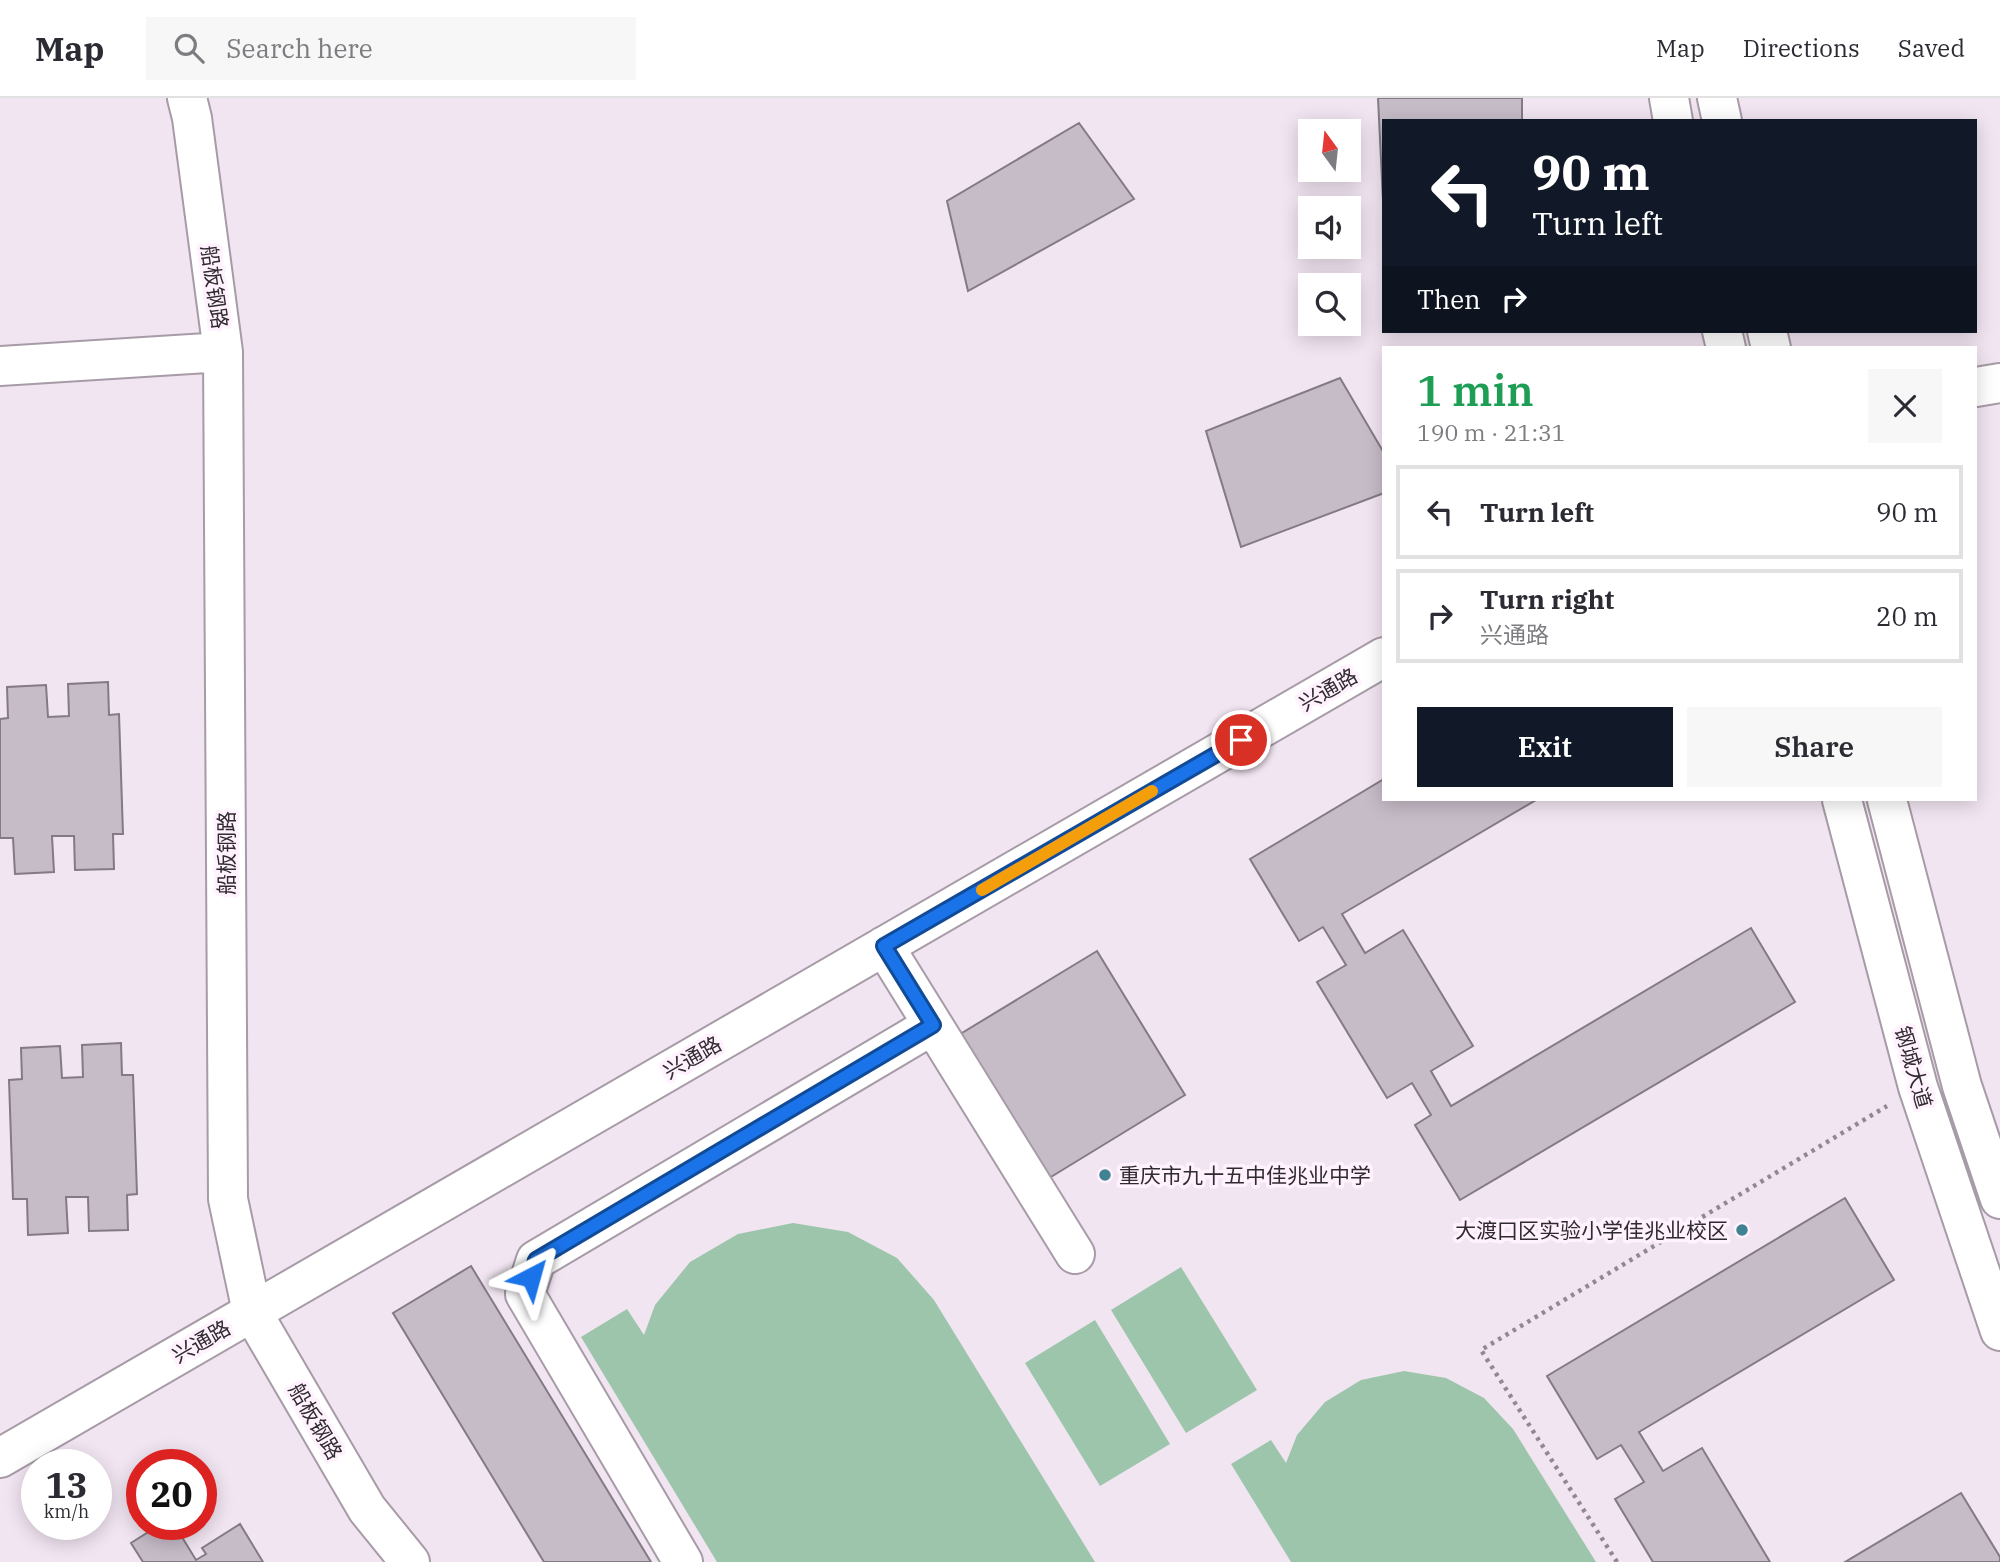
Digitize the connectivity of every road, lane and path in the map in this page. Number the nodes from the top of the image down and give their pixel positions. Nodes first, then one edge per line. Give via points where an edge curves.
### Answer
1 (187, 98) edge
2 (1669, 98) edge
3 (1717, 98) edge
4 (1674, 119) edge
5 (1722, 119) edge
6 (223, 352) junction
7 (0, 366) edge
8 (2000, 383) edge
9 (1977, 387) edge
10 (1382, 658) edge
11 (1842, 801) edge
12 (1887, 801) edge
13 (884, 946) junction
14 (933, 1025) junction
15 (1918, 1087) junction
16 (2000, 1199) edge
17 (1075, 1254) dead end
18 (252, 1312) junction
19 (2000, 1331) edge
20 (0, 1458) edge
21 (410, 1562) edge
22 (683, 1562) edge
23 (1617, 1562) edge

1 - 6 street, 船板钢路
2 - 4 street
3 - 5 street
6 - 7 street
6 - 18 street, 船板钢路 via 228,1199
8 - 9 street
10 - 13 street, 兴通路
11 - 15 street, 钢城大道
12 - 16 street, 钢城大道 via 1962,1086
13 - 14 street
13 - 18 street, 兴通路
14 - 17 street
14 - 22 street via 536,1260 525,1294
15 - 19 street, 钢城大道
15 - 23 path via 1481,1350
18 - 20 street, 兴通路
18 - 21 street, 船板钢路 via 367,1508

